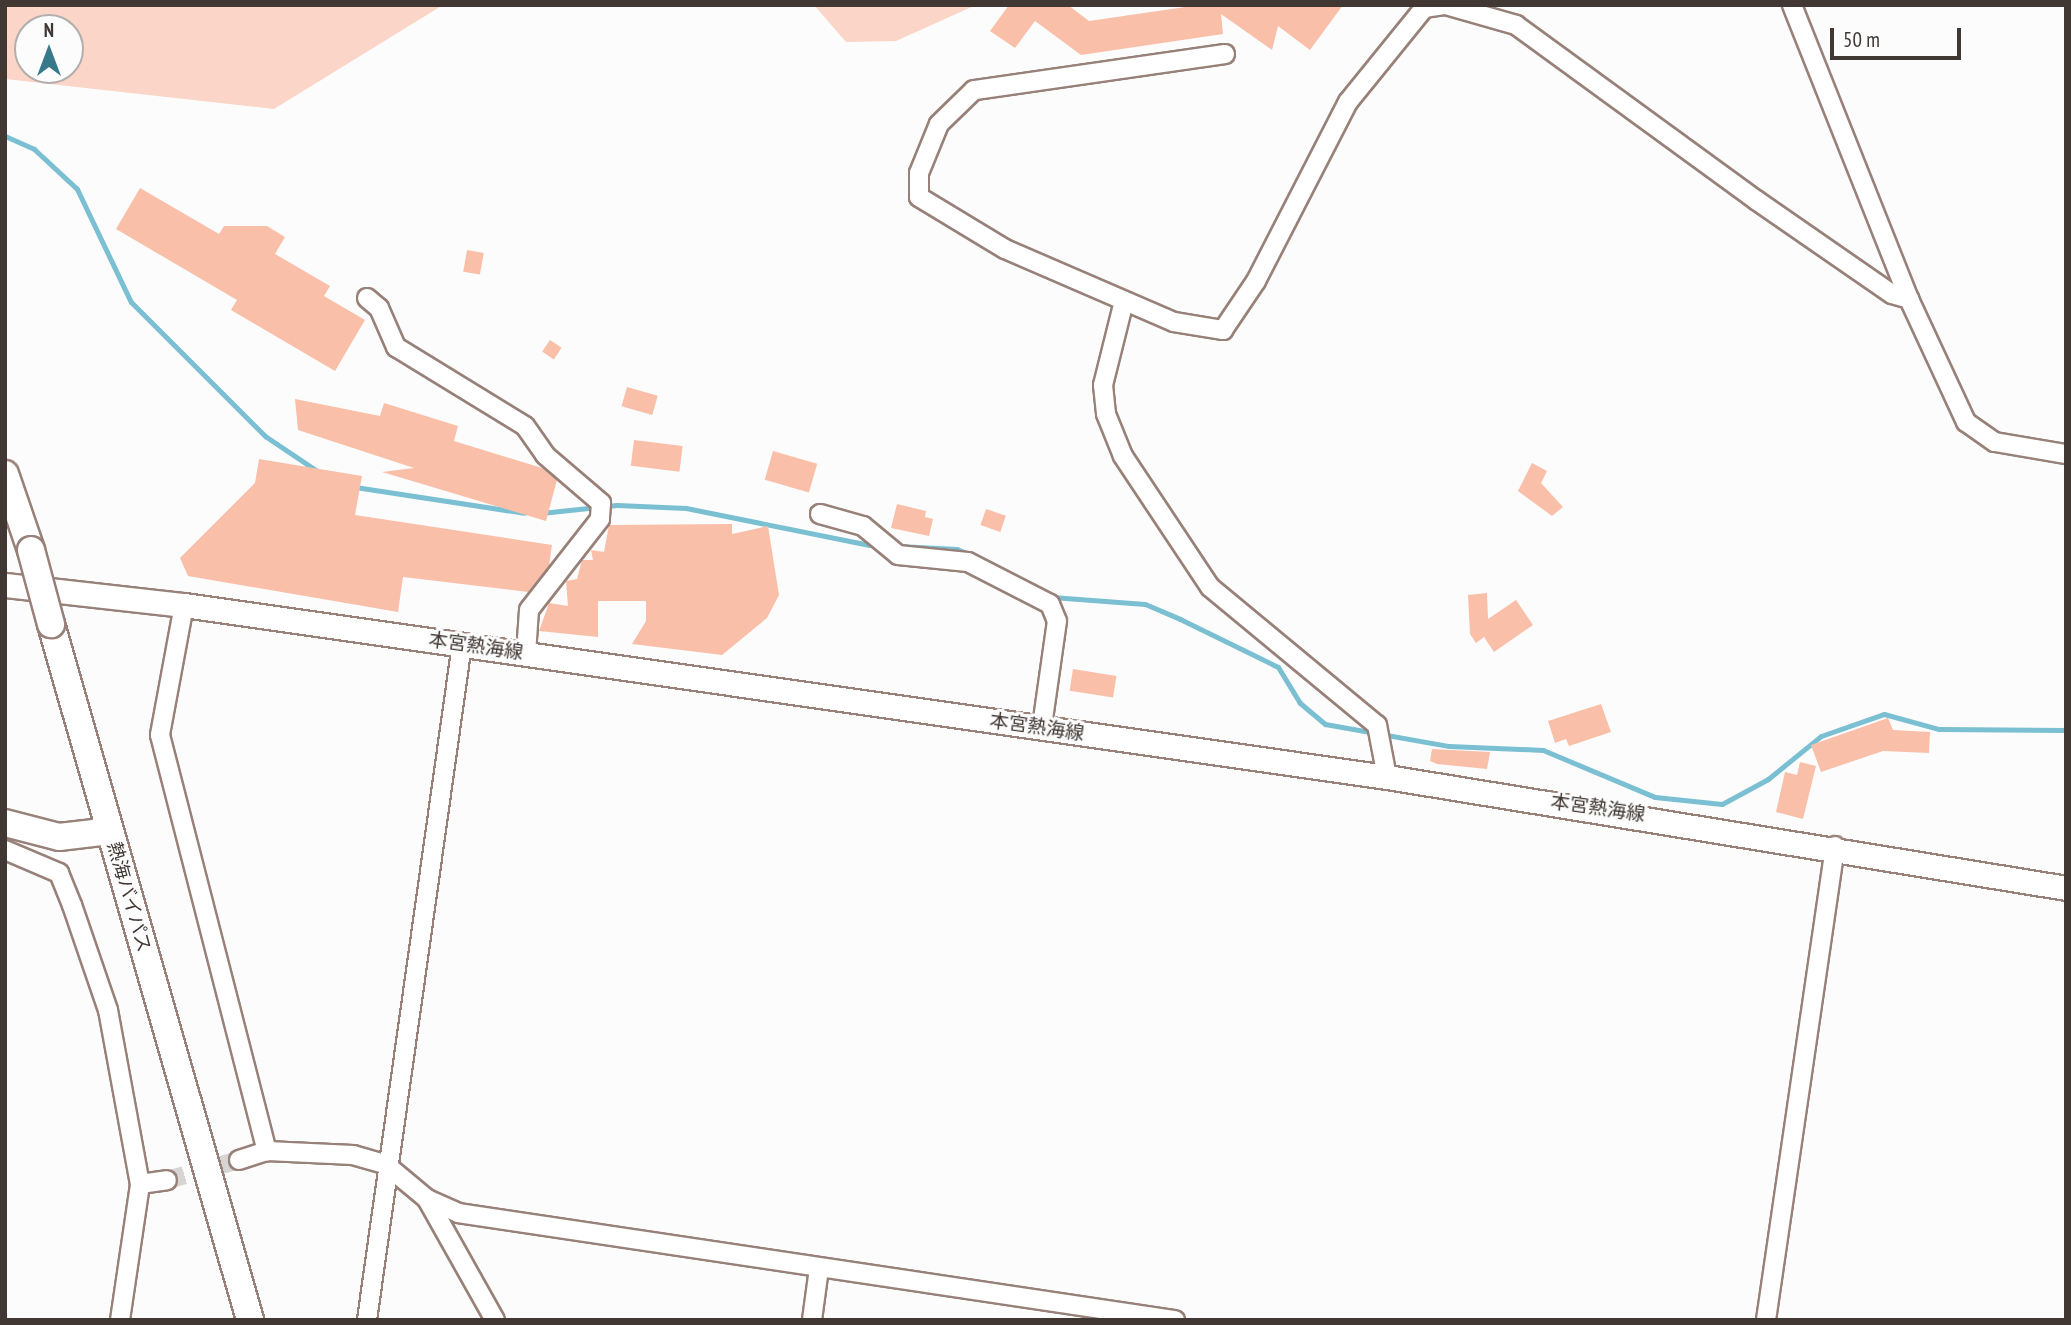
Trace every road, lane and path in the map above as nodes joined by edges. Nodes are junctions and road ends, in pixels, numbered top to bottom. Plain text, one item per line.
1 (1792, 5) edge
2 (1225, 54) dead end
3 (367, 298) dead end
4 (1909, 299) junction
5 (1124, 301) junction
6 (2066, 454) edge
7 (5, 474) edge
8 (820, 514) dead end
9 (5, 585) edge
10 (184, 604) junction
11 (462, 644) junction
12 (526, 654) junction
13 (1042, 727) junction
14 (1387, 777) junction
15 (5, 823) edge
16 (110, 831) junction
17 (1835, 846) junction
18 (5, 850) edge
19 (2066, 888) edge
20 (267, 1151) junction
21 (239, 1160) tunnel mouth
22 (386, 1164) junction
23 (167, 1180) tunnel mouth
24 (140, 1184) junction
25 (427, 1199) junction
26 (819, 1268) junction
27 (120, 1320) edge
28 (250, 1320) edge
29 (367, 1320) edge
30 (495, 1320) edge
31 (812, 1320) edge
32 (1175, 1320) edge
33 (1766, 1320) edge

1 - 4 street
2 - 5 street
3 - 12 street
4 - 5 street
4 - 6 street
5 - 14 street
7 - 16 highway, 熱海バイパス, bridge
8 - 13 street
9 - 10 main road, 本宮熱海線
10 - 11 main road, 本宮熱海線
10 - 20 street
11 - 12 main road, 本宮熱海線
11 - 22 street
12 - 13 main road, 本宮熱海線
13 - 14 main road, 本宮熱海線
14 - 17 main road, 本宮熱海線
15 - 16 highway
16 - 28 highway, 熱海バイパス
17 - 19 main road, 本宮熱海線
17 - 33 street
18 - 24 street
20 - 21 street
20 - 22 street
22 - 25 street
22 - 29 street
23 - 24 street
24 - 27 street
25 - 26 street
25 - 30 street
26 - 31 street
26 - 32 street

